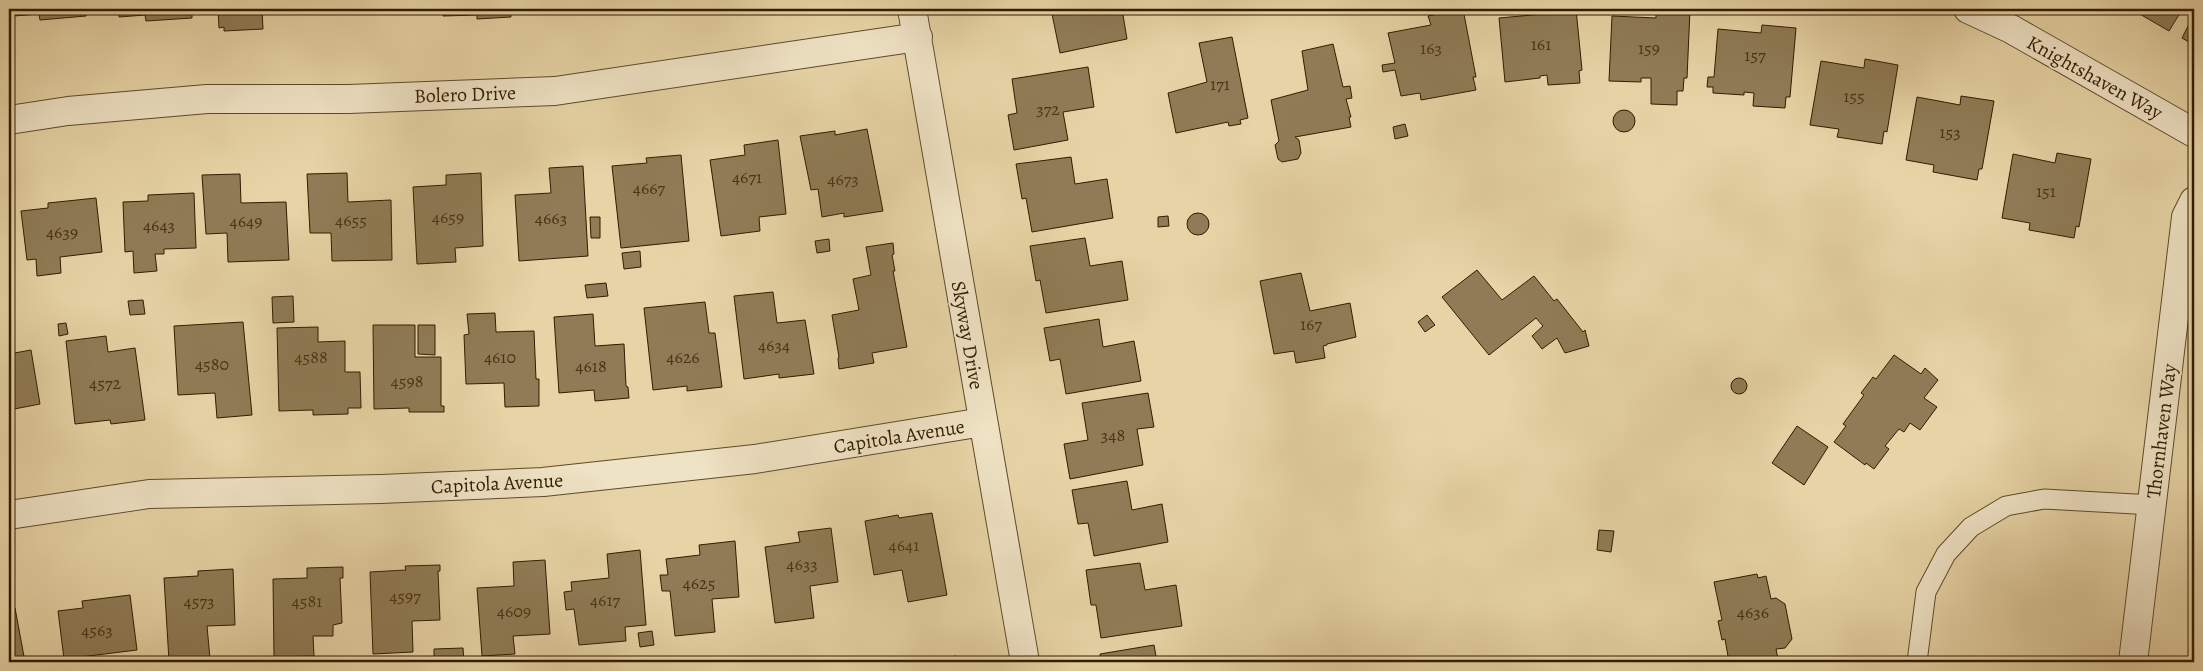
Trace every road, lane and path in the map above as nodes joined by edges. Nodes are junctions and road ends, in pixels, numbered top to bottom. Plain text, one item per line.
1 (912, 9) edge
2 (1968, 9) edge
3 (918, 37) junction
4 (9, 120) edge
5 (2194, 133) edge
6 (2194, 201) edge
7 (983, 422) junction
8 (2153, 505) junction
9 (9, 515) edge
10 (1025, 662) edge
11 (1917, 662) edge
12 (2133, 662) edge

1 - 3 street, Skyway Drive
2 - 5 street, Knightshaven Way
3 - 4 street, Bolero Drive
3 - 7 street, Skyway Drive
6 - 8 street, Thornhaven Way
7 - 9 street, Capitola Avenue
7 - 10 street, Skyway Drive
8 - 11 lane
8 - 12 street, Thornhaven Way

